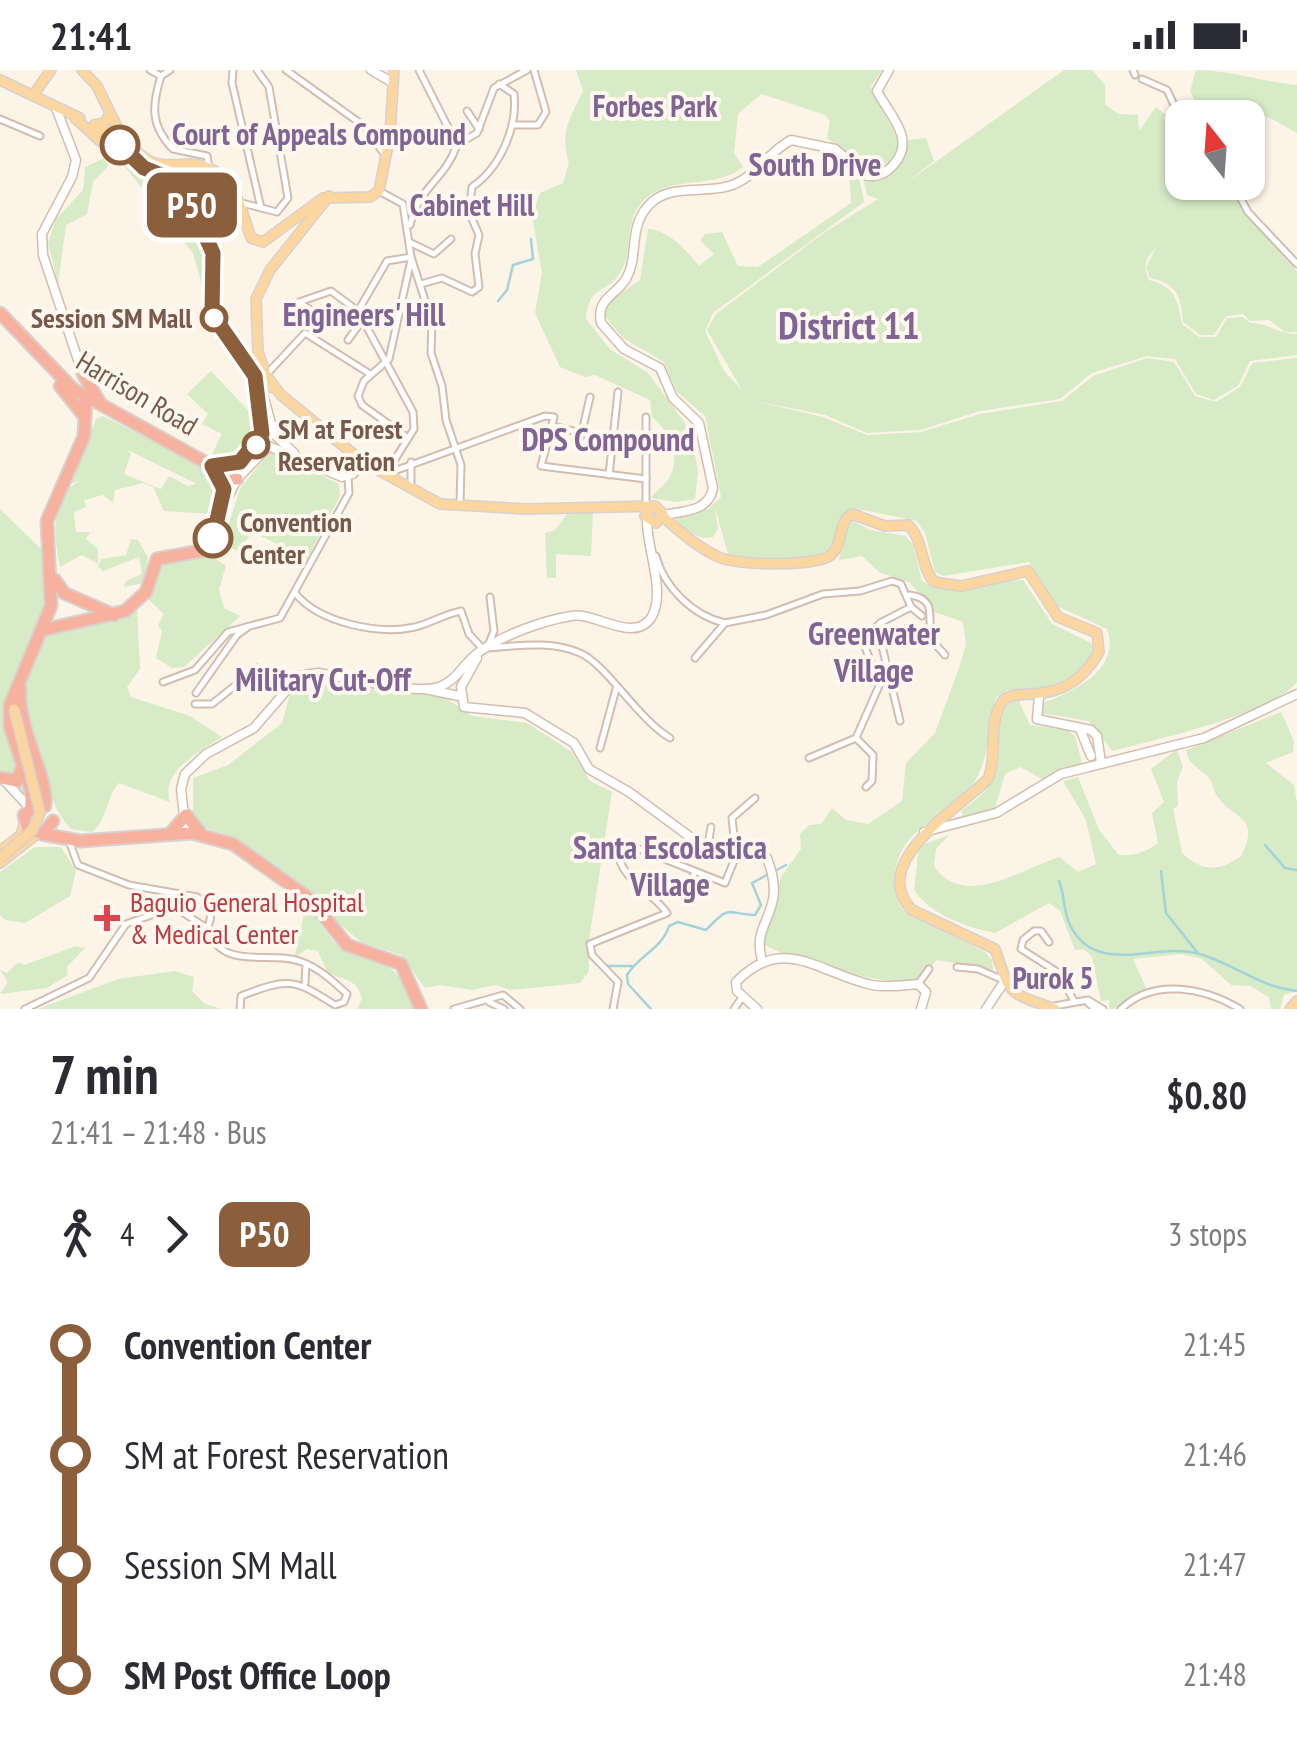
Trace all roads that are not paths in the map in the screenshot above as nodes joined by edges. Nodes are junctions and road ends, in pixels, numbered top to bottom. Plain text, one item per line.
1 (52, 70) edge
2 (82, 70) edge
3 (150, 70) edge
4 (170, 70) edge
5 (233, 70) edge
6 (257, 70) edge
7 (286, 70) edge
8 (371, 70) edge
9 (383, 70) edge
10 (394, 70) edge
11 (419, 70) edge
12 (531, 70) edge
13 (889, 70) edge
14 (161, 76) junction
15 (1146, 76) edge
16 (390, 81) junction
17 (0, 82) edge
18 (499, 84) junction
19 (34, 94) junction
20 (1172, 100) edge
21 (46, 102) junction
22 (56, 108) junction
23 (468, 110) dead end
24 (110, 114) junction
25 (0, 118) edge
26 (75, 118) junction
27 (512, 124) junction
28 (479, 130) junction
29 (40, 136) dead end
30 (70, 136) junction
31 (122, 142) junction
32 (457, 144) junction
33 (386, 158) junction
34 (209, 168) junction
35 (379, 191) junction
36 (1242, 200) edge
37 (415, 201) junction
38 (242, 203) junction
39 (316, 205) junction
40 (260, 208) junction
41 (404, 208) junction
42 (413, 210) junction
43 (409, 228) junction
44 (302, 233) junction
45 (276, 235) junction
46 (451, 239) dead end
47 (413, 251) junction
48 (1297, 264) edge
49 (422, 284) junction
50 (358, 311) junction
51 (0, 317) edge
52 (320, 317) dead end
53 (362, 322) junction
54 (348, 340) dead end
55 (258, 352) junction
56 (244, 360) junction
57 (386, 363) junction
58 (370, 374) junction
59 (260, 375) junction
60 (81, 388) junction
61 (259, 388) junction
62 (274, 388) junction
63 (618, 392) dead end
64 (590, 397) dead end
65 (646, 416) dead end
66 (122, 420) junction
67 (552, 426) junction
68 (273, 430) junction
69 (84, 436) junction
70 (581, 436) junction
71 (408, 438) junction
72 (262, 441) junction
73 (612, 443) junction
74 (455, 447) junction
75 (644, 448) junction
76 (402, 449) junction
77 (294, 454) junction
78 (412, 462) junction
79 (363, 464) junction
80 (212, 466) junction
81 (230, 466) junction
82 (386, 474) junction
83 (609, 475) junction
84 (348, 477) junction
85 (646, 479) junction
86 (222, 480) junction
87 (237, 480) junction
88 (411, 489) junction
89 (460, 507) junction
90 (221, 510) junction
91 (51, 512) junction
92 (653, 514) junction
93 (649, 543) junction
94 (295, 593) junction
95 (910, 595) junction
96 (490, 597) dead end
97 (912, 607) junction
98 (114, 615) junction
99 (922, 616) dead end
100 (255, 623) junction
101 (725, 623) junction
102 (43, 630) junction
103 (870, 632) junction
104 (483, 649) junction
105 (946, 655) dead end
106 (694, 658) dead end
107 (215, 666) junction
108 (223, 672) dead end
109 (294, 679) junction
110 (163, 682) dead end
111 (20, 684) junction
112 (424, 688) junction
113 (616, 689) junction
114 (196, 693) dead end
115 (1297, 694) edge
116 (459, 696) junction
117 (1040, 697) junction
118 (195, 704) dead end
119 (900, 721) dead end
120 (670, 738) dead end
121 (856, 738) junction
122 (600, 748) dead end
123 (809, 758) dead end
124 (1096, 760) junction
125 (22, 763) junction
126 (1, 777) edge
127 (866, 787) dead end
128 (755, 798) dead end
129 (186, 815) junction
130 (31, 824) junction
131 (710, 827) dead end
132 (924, 832) junction
133 (186, 833) junction
134 (170, 834) junction
135 (203, 835) junction
136 (68, 838) junction
137 (708, 848) junction
138 (736, 856) junction
139 (0, 857) edge
140 (694, 874) junction
141 (685, 893) dead end
142 (207, 928) junction
143 (1049, 942) dead end
144 (765, 958) junction
145 (306, 964) junction
146 (957, 967) dead end
147 (929, 969) dead end
148 (1004, 981) junction
149 (304, 983) junction
150 (918, 984) junction
151 (743, 996) junction
152 (1074, 1000) junction
153 (1083, 1000) junction
154 (1297, 1000) edge
155 (484, 1002) junction
156 (473, 1007) edge
157 (1053, 1008) edge
158 (26, 1009) edge
159 (240, 1009) edge
160 (422, 1009) edge
161 (454, 1009) edge
162 (504, 1009) edge
163 (520, 1009) edge
164 (613, 1009) edge
165 (734, 1009) edge
166 (757, 1009) edge
167 (921, 1009) edge
168 (986, 1009) edge
169 (1094, 1009) edge
170 (1103, 1009) edge
171 (1121, 1009) edge
172 (1240, 1009) edge
173 (1290, 1009) edge

1 - 19 main road
2 - 24 main road
3 - 14 street
4 - 14 street
5 - 40 street
6 - 40 street
7 - 33 street
8 - 16 main road
9 - 16 street
10 - 16 main road
11 - 32 street
12 - 18 street
12 - 27 street
13 - 92 main road
14 - 34 street
15 - 20 street
16 - 33 main road
17 - 19 main road
17 - 21 main road
18 - 27 street
18 - 28 street
19 - 21 main road
21 - 22 main road
22 - 26 main road
22 - 30 main road
23 - 28 street
24 - 26 main road
24 - 31 main road
25 - 29 street
26 - 30 main road
26 - 31 main road
27 - 49 street
28 - 32 street
30 - 60 main road
31 - 34 main road
31 - 56 main road
32 - 37 street
33 - 35 main road
34 - 38 main road
35 - 39 main road
35 - 41 street
36 - 48 street
37 - 41 street
37 - 42 street
38 - 40 street
38 - 45 main road
39 - 44 main road
39 - 45 main road
41 - 42 street
41 - 43 street
42 - 43 street
43 - 47 street
44 - 45 main road
44 - 55 main road
46 - 47 street
47 - 49 street
47 - 50 street
47 - 57 street
49 - 74 street
50 - 52 street
50 - 53 street
51 - 60 highway, Harrison Road
53 - 54 street
53 - 57 street
55 - 56 main road
55 - 59 main road
56 - 59 main road
57 - 58 street
57 - 71 street
58 - 59 street
58 - 71 street
59 - 61 main road
59 - 62 main road
60 - 66 highway, Harrison Road
60 - 69 highway
61 - 62 main road
61 - 68 main road
61 - 72 main road
62 - 79 main road
63 - 73 street
64 - 70 street
65 - 75 street
66 - 69 highway
66 - 80 highway, Harrison Road
67 - 70 street
67 - 74 street
67 - 83 street
68 - 72 main road
68 - 77 main road
69 - 91 highway
70 - 73 street
71 - 76 street
72 - 77 main road
72 - 81 main road
72 - 87 main road
73 - 75 street
73 - 83 street
74 - 78 street
74 - 89 street
75 - 85 street
76 - 78 street
76 - 82 street
77 - 84 main road
78 - 82 street
78 - 88 street
79 - 82 main road
79 - 84 main road
80 - 81 main road
80 - 86 highway
81 - 86 highway
81 - 87 main road
82 - 88 main road
83 - 85 street
84 - 94 street
85 - 92 street
86 - 87 highway
86 - 90 highway
87 - 90 main road
88 - 89 main road
89 - 92 main road
90 - 98 highway
91 - 98 highway
91 - 102 highway
92 - 93 main road
92 - 117 main road
93 - 101 street
93 - 104 main road
94 - 100 street
94 - 104 street
95 - 97 street
95 - 101 street
95 - 105 street
96 - 104 street
97 - 99 street
97 - 103 street
98 - 102 highway
100 - 107 street
100 - 110 street
101 - 106 street
102 - 111 highway
103 - 119 street
103 - 121 street
104 - 112 main road
104 - 113 street
104 - 116 main road
107 - 108 street
107 - 114 street
109 - 112 main road
109 - 118 street
109 - 129 main road
111 - 125 highway
111 - 130 highway
111 - 130 main road, bridge
112 - 116 main road
113 - 120 street
113 - 122 street
115 - 124 main road
116 - 137 main road
117 - 124 main road
117 - 132 main road
121 - 123 street
121 - 127 street
124 - 132 main road
125 - 126 highway
125 - 130 highway
126 - 130 main road
128 - 138 street
129 - 133 main road
129 - 134 highway
129 - 135 highway
130 - 136 highway
130 - 136 highway
130 - 139 main road, bridge
131 - 137 street
132 - 148 main road
133 - 134 highway
133 - 135 highway
134 - 136 highway
135 - 160 highway
136 - 142 street
137 - 138 main road
138 - 140 street
138 - 144 main road
140 - 141 street
140 - 164 street
142 - 145 street
142 - 158 street
143 - 152 street
144 - 150 main road
144 - 151 main road
145 - 149 street
145 - 149 street
146 - 148 street
147 - 150 street
148 - 157 main road
148 - 168 main road
149 - 159 street
150 - 167 main road
151 - 165 street
151 - 166 main road
152 - 153 street
152 - 157 street
153 - 169 street
153 - 170 street
154 - 173 main road
155 - 156 street
155 - 162 street
155 - 163 street
156 - 161 street
171 - 172 street

